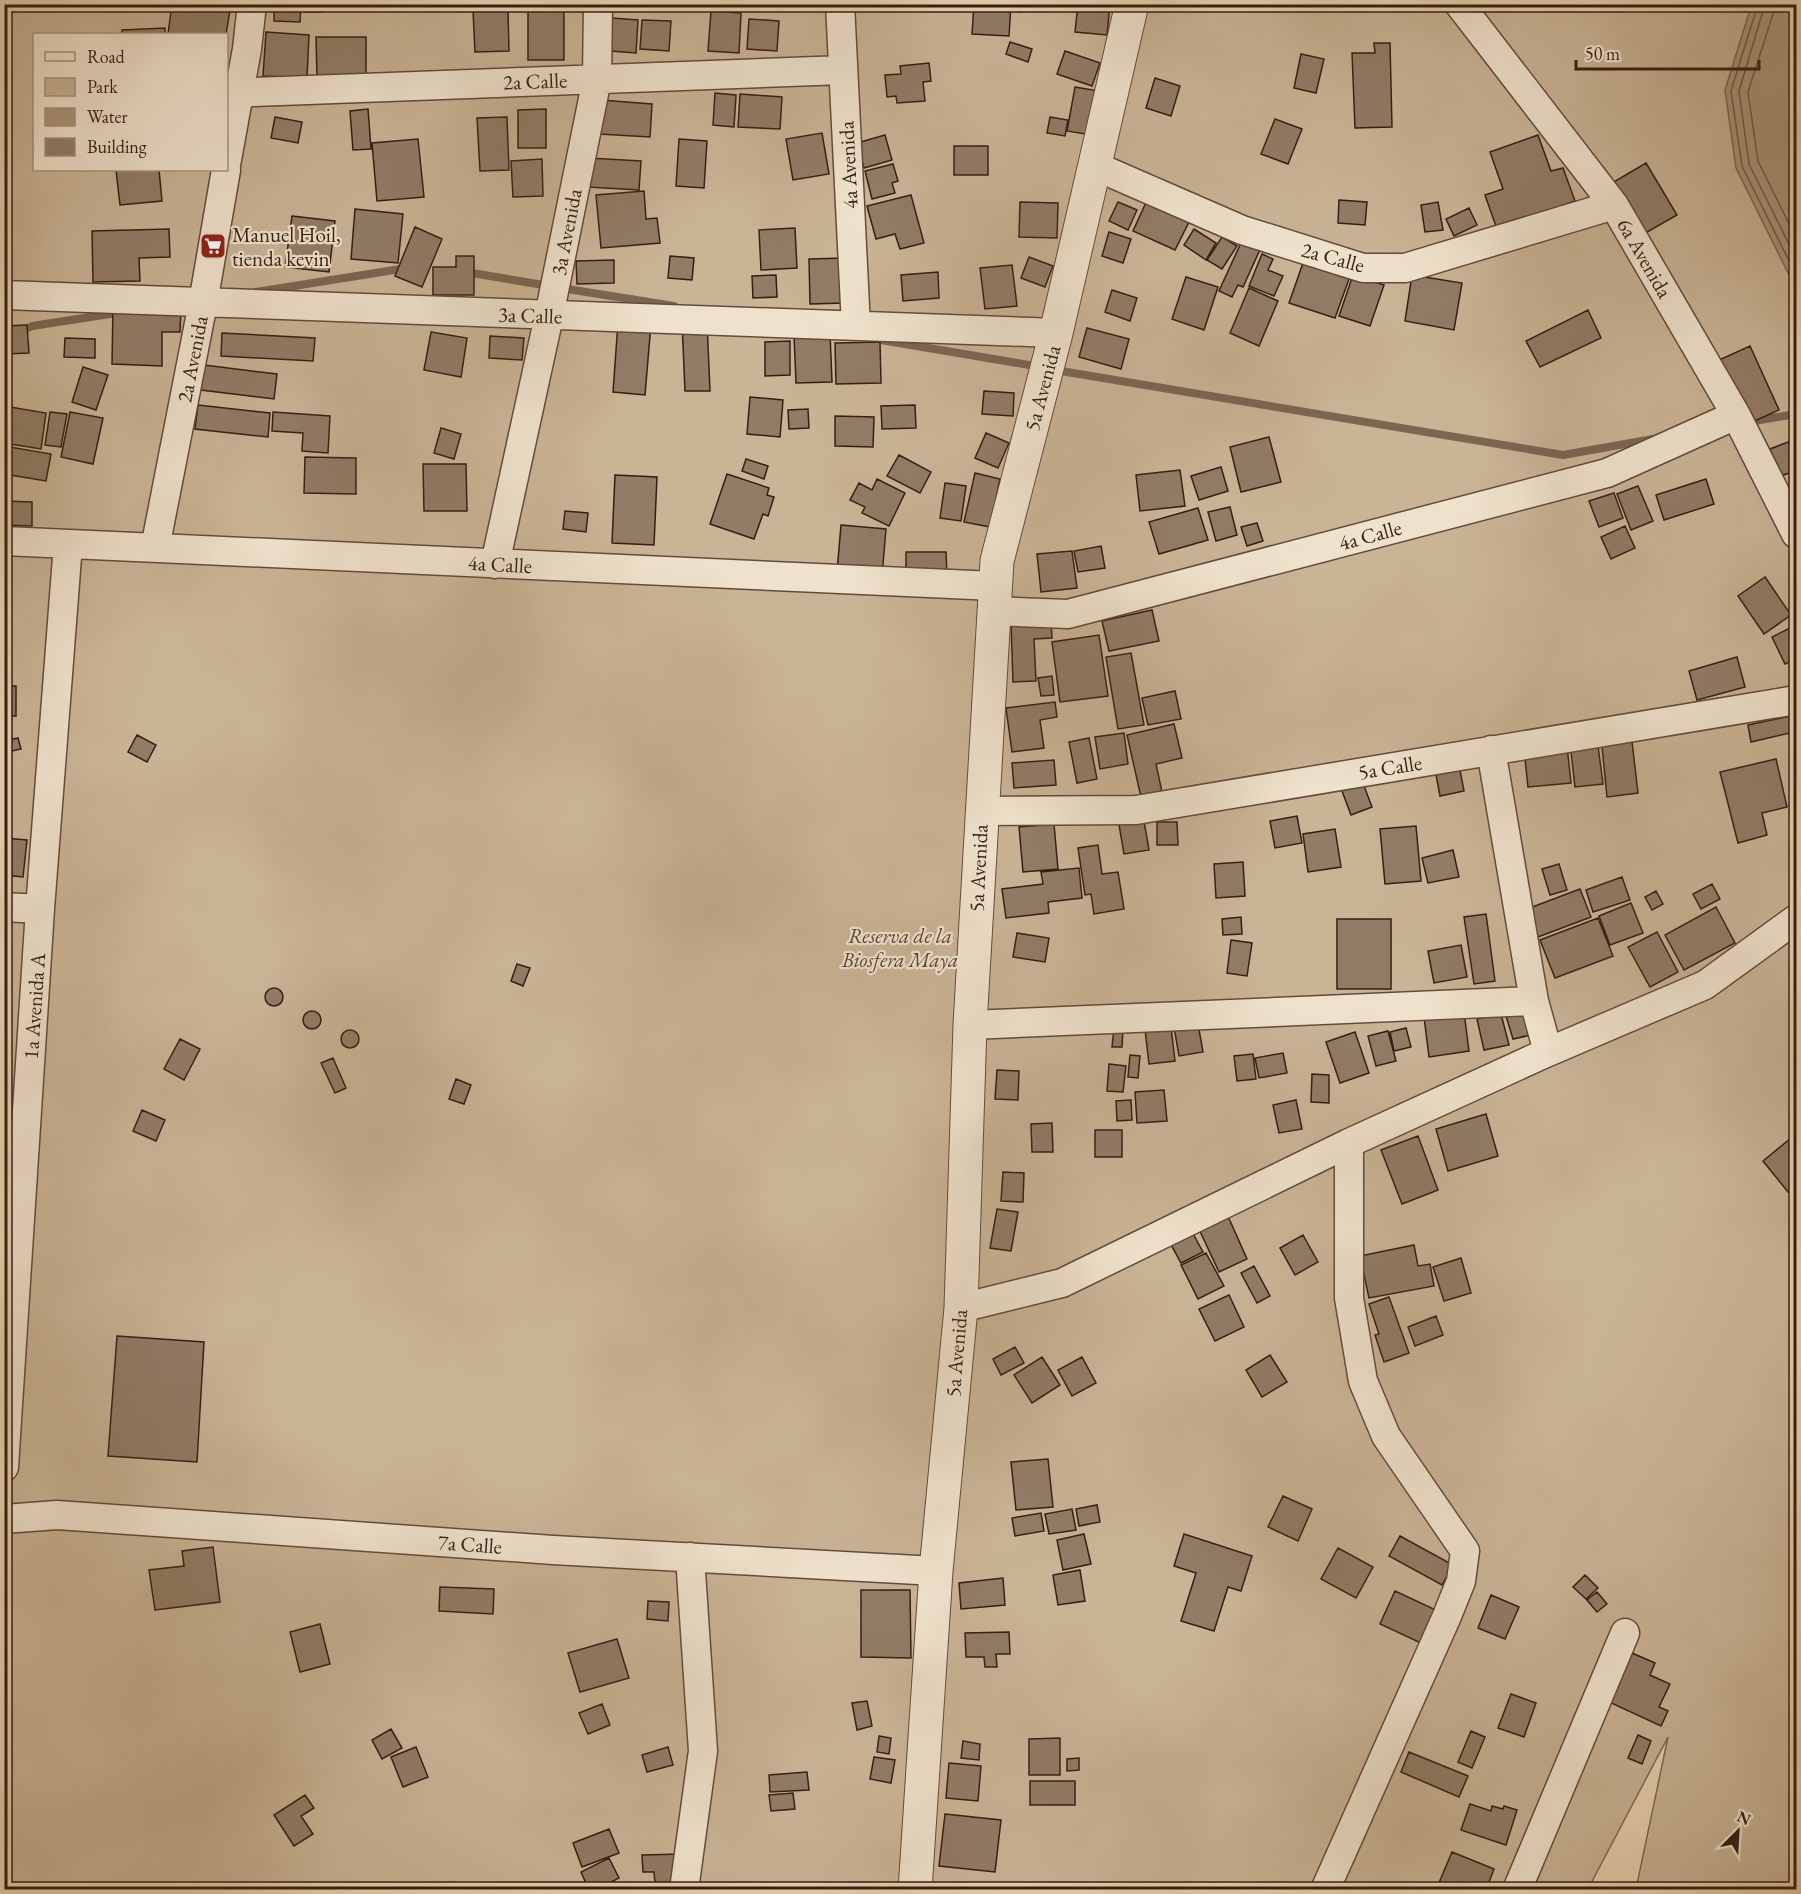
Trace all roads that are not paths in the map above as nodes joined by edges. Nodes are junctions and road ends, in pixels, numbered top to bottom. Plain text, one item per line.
1 (252, 4) edge
2 (598, 4) edge
3 (840, 4) edge
4 (1132, 4) edge
5 (1459, 4) edge
6 (843, 70) junction
7 (597, 79) junction
8 (233, 92) edge
9 (228, 146) edge
10 (1095, 166) junction
11 (225, 171) edge
12 (1614, 205) junction
13 (4, 295) edge
14 (202, 303) junction
15 (549, 316) junction
16 (856, 326) junction
17 (1056, 333) junction
18 (1736, 415) junction
19 (1797, 534) edge
20 (4, 542) edge
21 (68, 544) junction
22 (155, 548) junction
23 (495, 564) junction
24 (995, 599) junction
25 (1797, 700) edge
26 (1491, 750) junction
27 (982, 811) junction
28 (4, 907) edge
29 (40, 909) junction
30 (1797, 919) edge
31 (1534, 1001) junction
32 (970, 1025) junction
33 (1548, 1052) junction
34 (1349, 1143) junction
35 (961, 1308) junction
36 (4, 1467) edge
37 (4, 1519) edge
38 (690, 1557) junction
39 (936, 1571) junction
40 (1625, 1633) dead end
41 (684, 1890) edge
42 (915, 1890) edge
43 (1325, 1890) edge
44 (1517, 1890) edge

1 - 8 street, 2a Avenida
2 - 7 street, 3a Avenida
3 - 6 street, 4a Avenida
4 - 10 street, 5a Avenida
5 - 12 street, 6a Avenida
6 - 7 street, 2a Calle
6 - 16 street, 4a Avenida
7 - 8 street, 2a Calle
7 - 15 street, 3a Avenida
8 - 9 street, 2a Avenida
10 - 12 street, 2a Calle
10 - 17 street, 5a Avenida
11 - 14 street, 2a Avenida
12 - 18 street, 6a Avenida
13 - 14 street, 3a Calle
14 - 15 street, 3a Calle
14 - 22 street, 2a Avenida
15 - 16 street, 3a Calle
15 - 23 street, 3a Avenida
16 - 17 street, 3a Calle
17 - 24 street, 5a Avenida
18 - 19 street, 6a Avenida
18 - 24 street, 4a Calle
20 - 21 street, 4a Calle
21 - 22 street, 4a Calle
21 - 29 street, 1a Avenida A
22 - 23 street, 4a Calle
23 - 24 street, 4a Calle
24 - 27 street, 5a Avenida
25 - 26 street, 5a Calle
26 - 27 street, 5a Calle
26 - 31 street
27 - 32 street, 5a Avenida
28 - 29 street
29 - 36 street, 1a Avenida A
30 - 33 street
31 - 32 street
31 - 33 street
32 - 35 street, 5a Avenida
33 - 34 street
34 - 35 street
34 - 43 street
35 - 39 street, 5a Avenida
37 - 38 street, 7a Calle
38 - 39 street, 7a Calle
38 - 41 street
39 - 42 street, 5a Avenida
40 - 44 street

